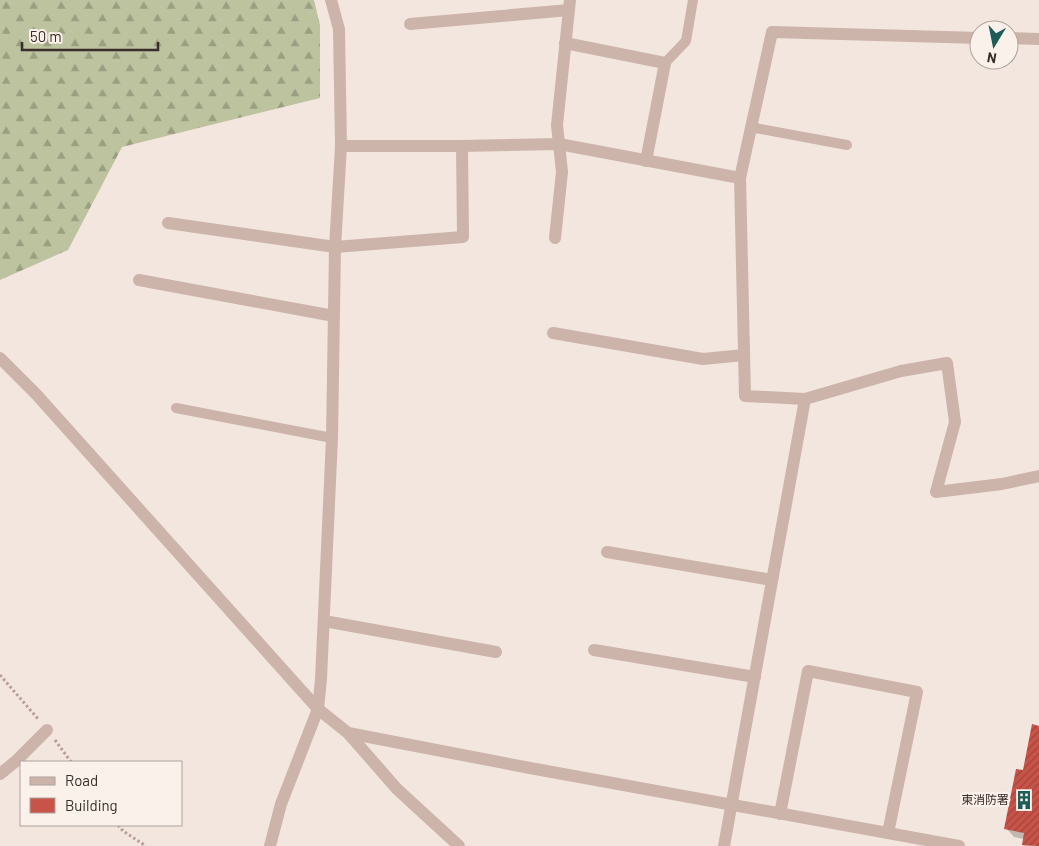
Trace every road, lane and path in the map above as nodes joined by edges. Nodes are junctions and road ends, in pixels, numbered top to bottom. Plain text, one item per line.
1 (331, 0) edge
2 (693, 0) edge
3 (570, 5) edge
4 (410, 24) dead end
5 (969, 38) edge
6 (1019, 38) edge
7 (1039, 39) edge
8 (565, 43) junction
9 (665, 63) junction
10 (750, 127) junction
11 (559, 144) junction
12 (847, 145) dead end
13 (341, 146) junction
14 (462, 146) junction
15 (646, 161) junction
16 (740, 178) junction
17 (168, 223) dead end
18 (555, 238) dead end
19 (335, 247) junction
20 (138, 280) dead end
21 (334, 316) junction
22 (553, 333) dead end
23 (744, 355) junction
24 (0, 358) edge
25 (805, 399) junction
26 (176, 408) dead end
27 (332, 438) junction
28 (1039, 476) edge
29 (607, 552) dead end
30 (772, 580) junction
31 (324, 621) junction
32 (594, 650) dead end
33 (496, 652) dead end
34 (0, 675) edge
35 (755, 677) junction
36 (318, 710) junction
37 (47, 730) junction
38 (348, 733) junction
39 (70, 761) edge
40 (0, 774) edge
41 (732, 805) junction
42 (780, 814) junction
43 (119, 826) edge
44 (888, 833) junction
45 (146, 846) edge
46 (270, 846) edge
47 (459, 846) edge
48 (724, 846) edge
49 (959, 846) edge

1 - 13 street
2 - 9 lane
3 - 4 street
3 - 8 street
5 - 10 street
6 - 7 street
8 - 9 street
8 - 11 street
9 - 15 street
10 - 12 lane
10 - 16 street
11 - 14 street
11 - 15 street
11 - 18 street
13 - 14 street
13 - 19 street
14 - 19 street
15 - 16 street
16 - 23 street
17 - 19 street
19 - 21 street
20 - 21 street
21 - 27 street
22 - 23 street
23 - 25 street
24 - 36 street
25 - 28 street
25 - 30 street
26 - 27 lane
27 - 31 street
29 - 30 street
30 - 35 street
31 - 33 street
31 - 36 street
32 - 35 street
34 - 37 path
35 - 41 street
36 - 38 street
36 - 46 street
37 - 39 path
37 - 40 street
38 - 41 street
38 - 47 street
41 - 42 street
41 - 48 street
42 - 44 street
42 - 44 street
43 - 45 path
44 - 49 street

